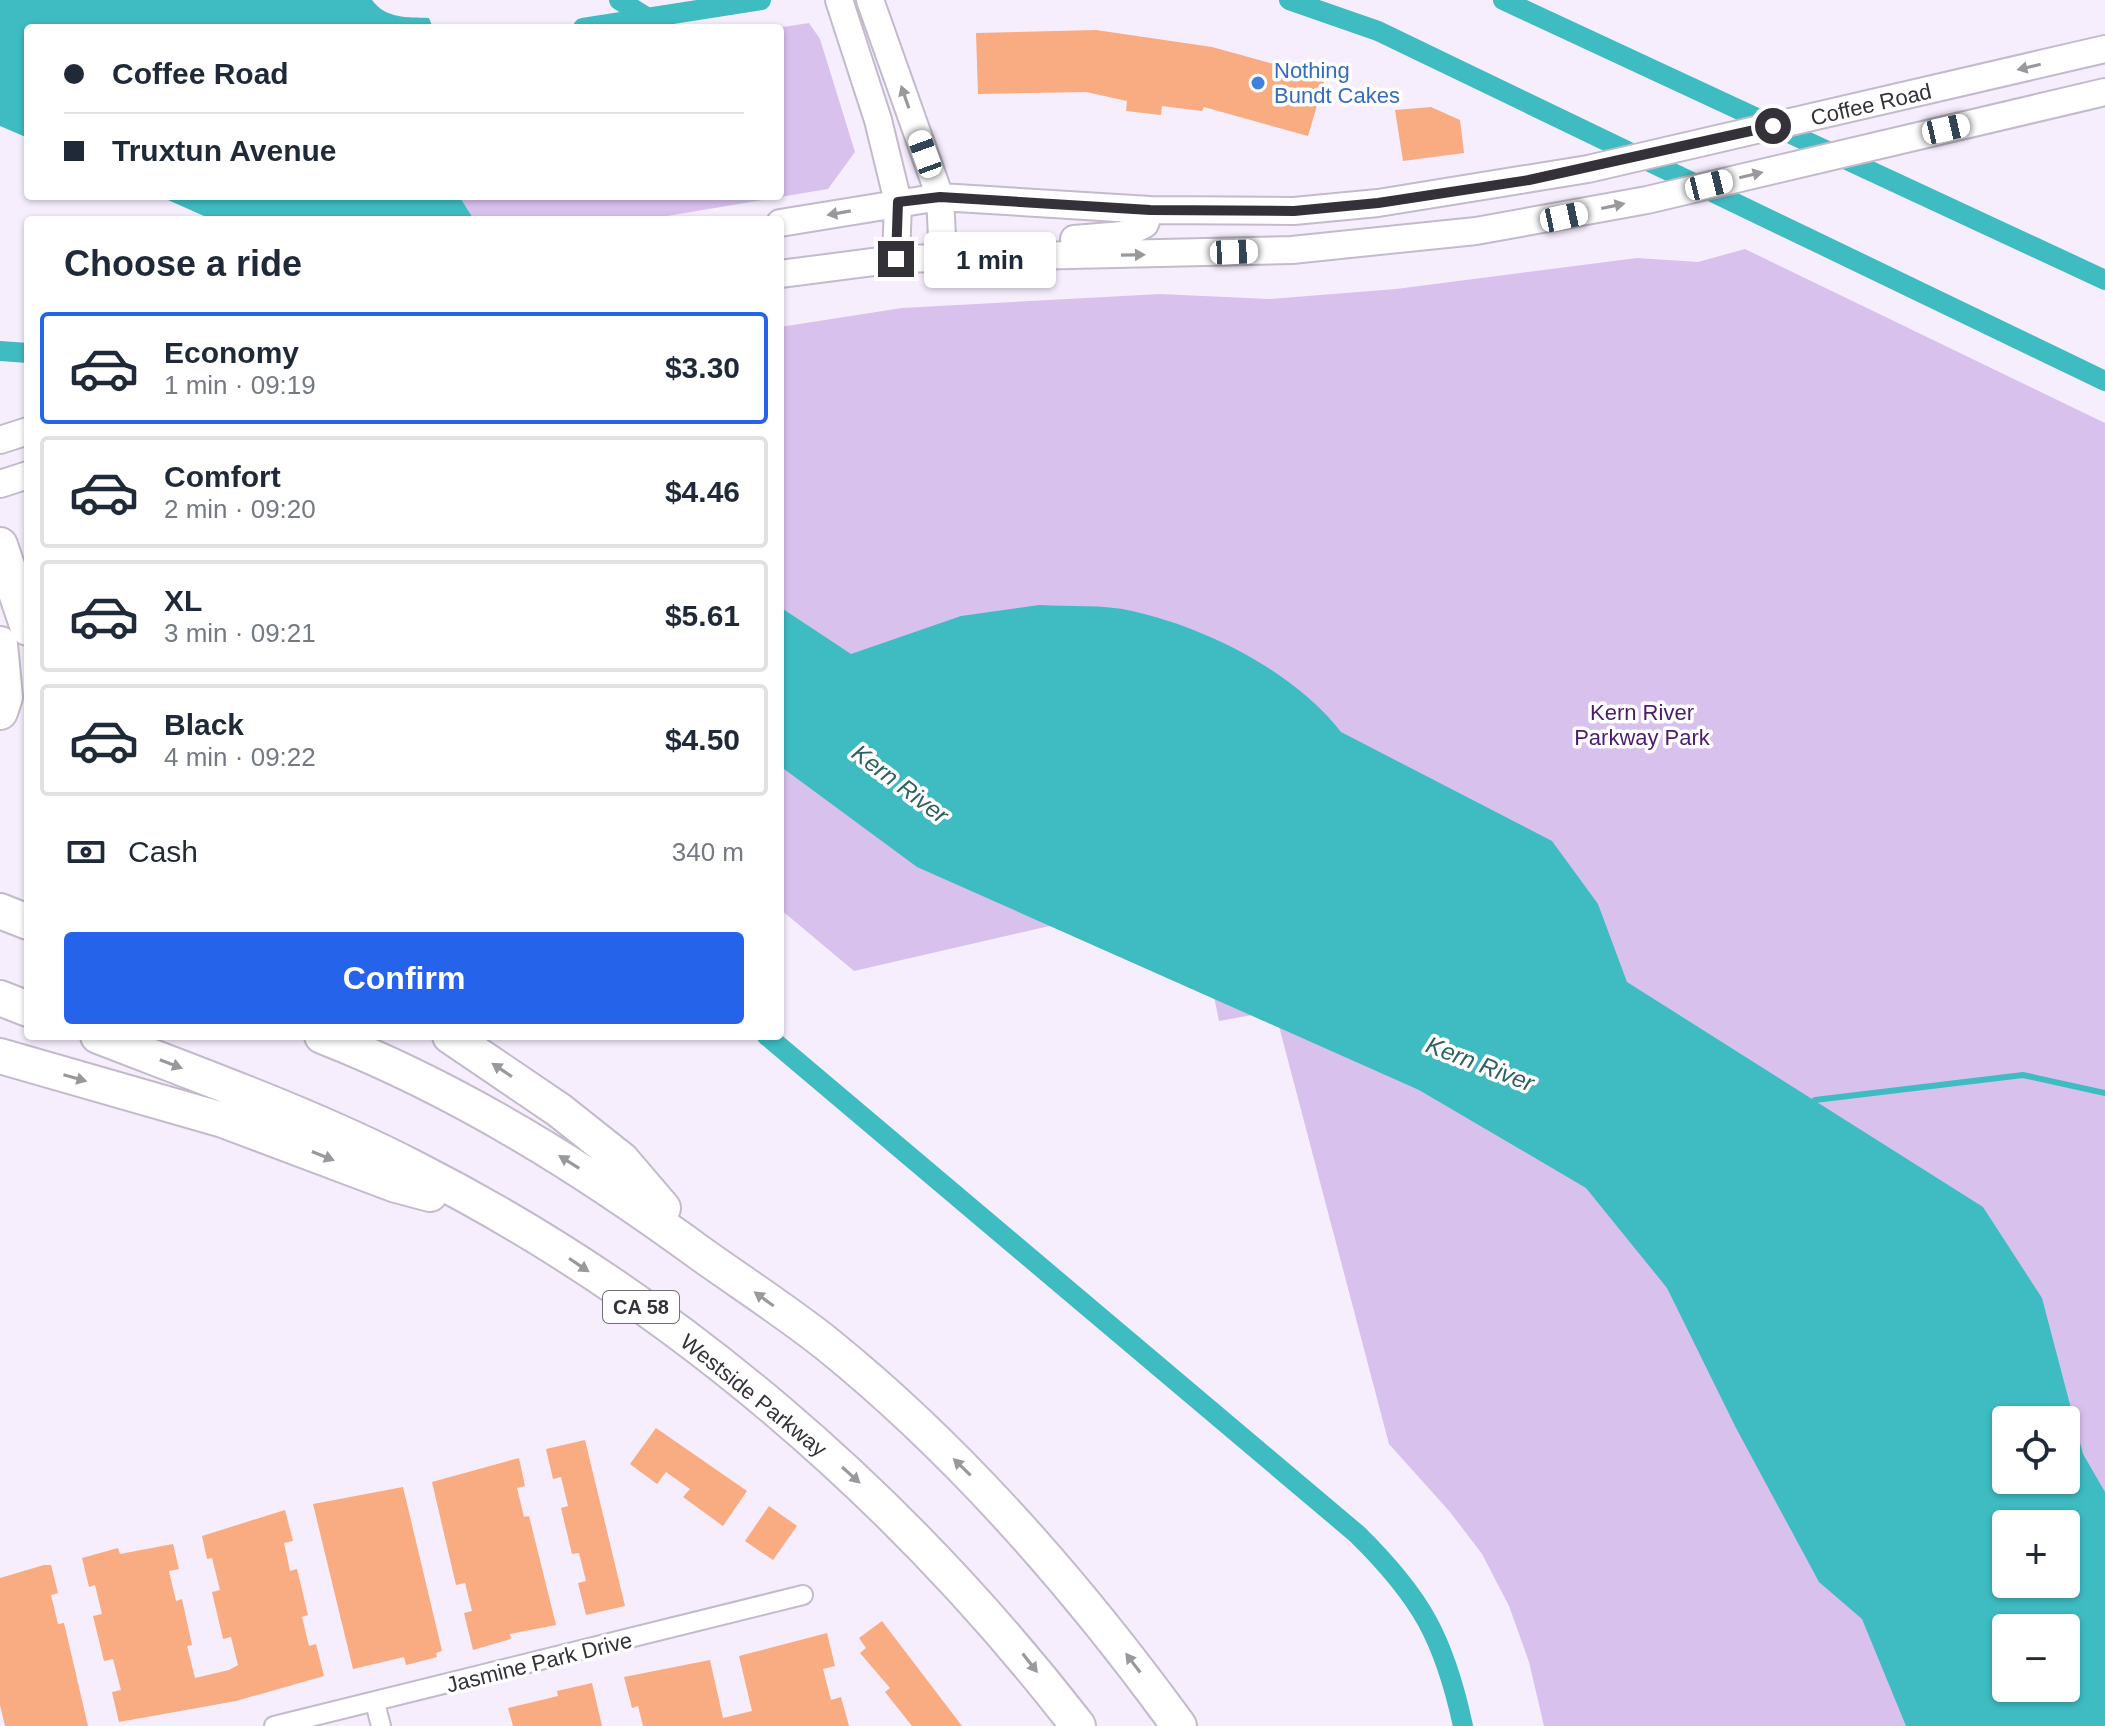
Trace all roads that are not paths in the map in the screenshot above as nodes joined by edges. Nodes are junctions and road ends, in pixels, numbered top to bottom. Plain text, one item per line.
1 (839, 0) edge
2 (873, 7) edge
3 (2105, 49) edge
4 (2105, 74) edge
5 (2105, 92) edge
6 (1973, 122) junction
7 (940, 197) junction
8 (898, 202) junction
9 (1378, 203) junction
10 (1150, 210) junction
11 (1580, 213) junction
12 (784, 222) edge
13 (1040, 256) junction
14 (943, 257) junction
15 (896, 259) junction
16 (784, 273) edge
17 (24, 432) edge
18 (0, 440) edge
19 (24, 476) edge
20 (0, 484) edge
21 (0, 545) edge
22 (24, 616) edge
23 (0, 644) edge
24 (0, 712) edge
25 (0, 911) edge
26 (24, 920) edge
27 (0, 998) edge
28 (24, 1007) edge
29 (108, 1040) edge
30 (331, 1040) edge
31 (456, 1040) edge
32 (0, 1056) edge
33 (529, 1231) junction
34 (702, 1254) junction
35 (803, 1595) dead end
36 (375, 1703) junction
37 (274, 1726) edge
38 (381, 1726) edge
39 (1078, 1726) edge
40 (1179, 1726) edge

1 - 8 main road
7 -> 2 main road
3 -> 9 main road, Coffee Road
4 - 6 main road
5 - 6 main road, Coffee Road
11 -> 6 main road, Coffee Road
7 - 8 main road, Coffee Road
7 - 10 main road, Coffee Road
7 - 14 main road
8 -> 12 main road, Coffee Road
8 - 15 main road
9 - 10 main road, Coffee Road
9 - 11 main road
10 - 13 main road
13 -> 11 main road, Coffee Road
13 - 14 main road, Coffee Road
14 - 15 main road, Coffee Road
15 - 16 main road, Coffee Road
17 - 18 main road
19 - 20 main road
21 - 22 highway
23 - 24 highway
25 - 26 highway
27 - 28 highway
29 -> 33 highway, Westside Parkway / CA 58
34 -> 30 highway
34 -> 31 highway
32 -> 33 highway
33 -> 39 highway, Westside Parkway / CA 58
40 -> 34 highway
35 - 36 street, Jasmine Park Drive
36 - 37 street, Jasmine Park Drive
36 - 38 street

